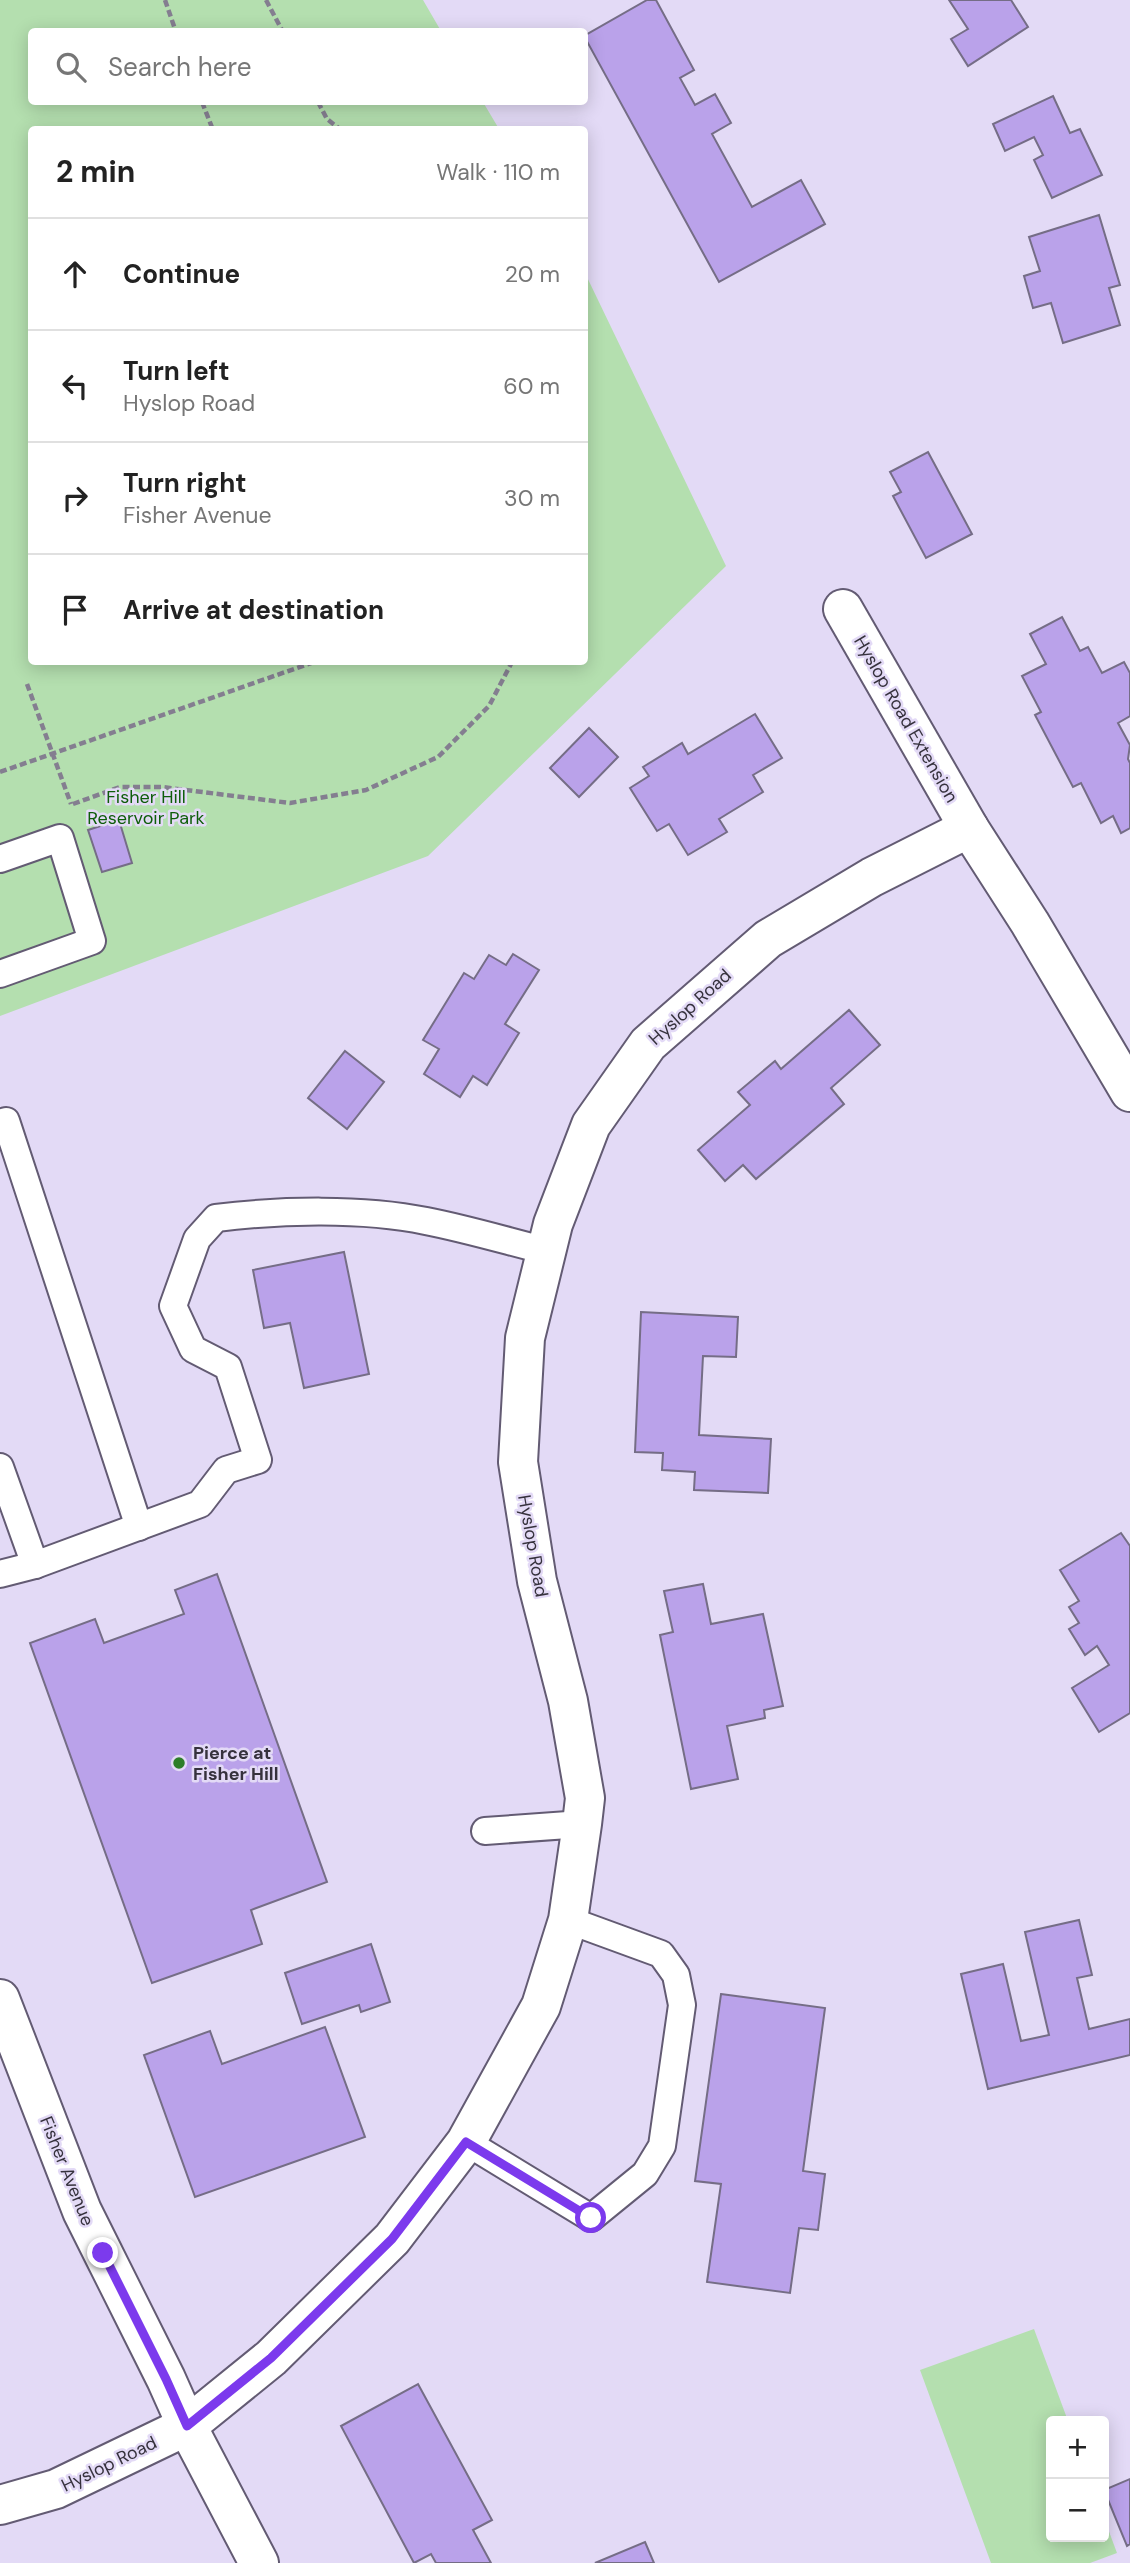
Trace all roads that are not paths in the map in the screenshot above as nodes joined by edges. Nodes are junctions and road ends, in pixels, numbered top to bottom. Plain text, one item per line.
1 (843, 610) dead end
2 (969, 828) junction
3 (0, 859) edge
4 (0, 974) edge
5 (1130, 1092) edge
6 (0, 1123) edge
7 (547, 1251) junction
8 (0, 1467) edge
9 (139, 1527) junction
10 (35, 1565) junction
11 (0, 1574) edge
12 (582, 1824) junction
13 (485, 1831) dead end
14 (568, 1920) junction
15 (0, 1999) edge
16 (466, 2142) junction
17 (187, 2426) junction
18 (0, 2505) edge
19 (259, 2563) edge

1 - 2 street, Hyslop Road Extension
2 - 5 street
2 - 7 street, Hyslop Road
3 - 4 lane
6 - 9 lane
7 - 9 lane
7 - 12 street, Hyslop Road
8 - 10 lane
9 - 10 lane
10 - 11 lane
12 - 13 lane
12 - 14 street, Hyslop Road
14 - 16 street, Hyslop Road
14 - 16 lane
15 - 17 street, Fisher Avenue
16 - 17 street, Hyslop Road
17 - 18 street, Hyslop Road
17 - 19 street, Fisher Avenue

